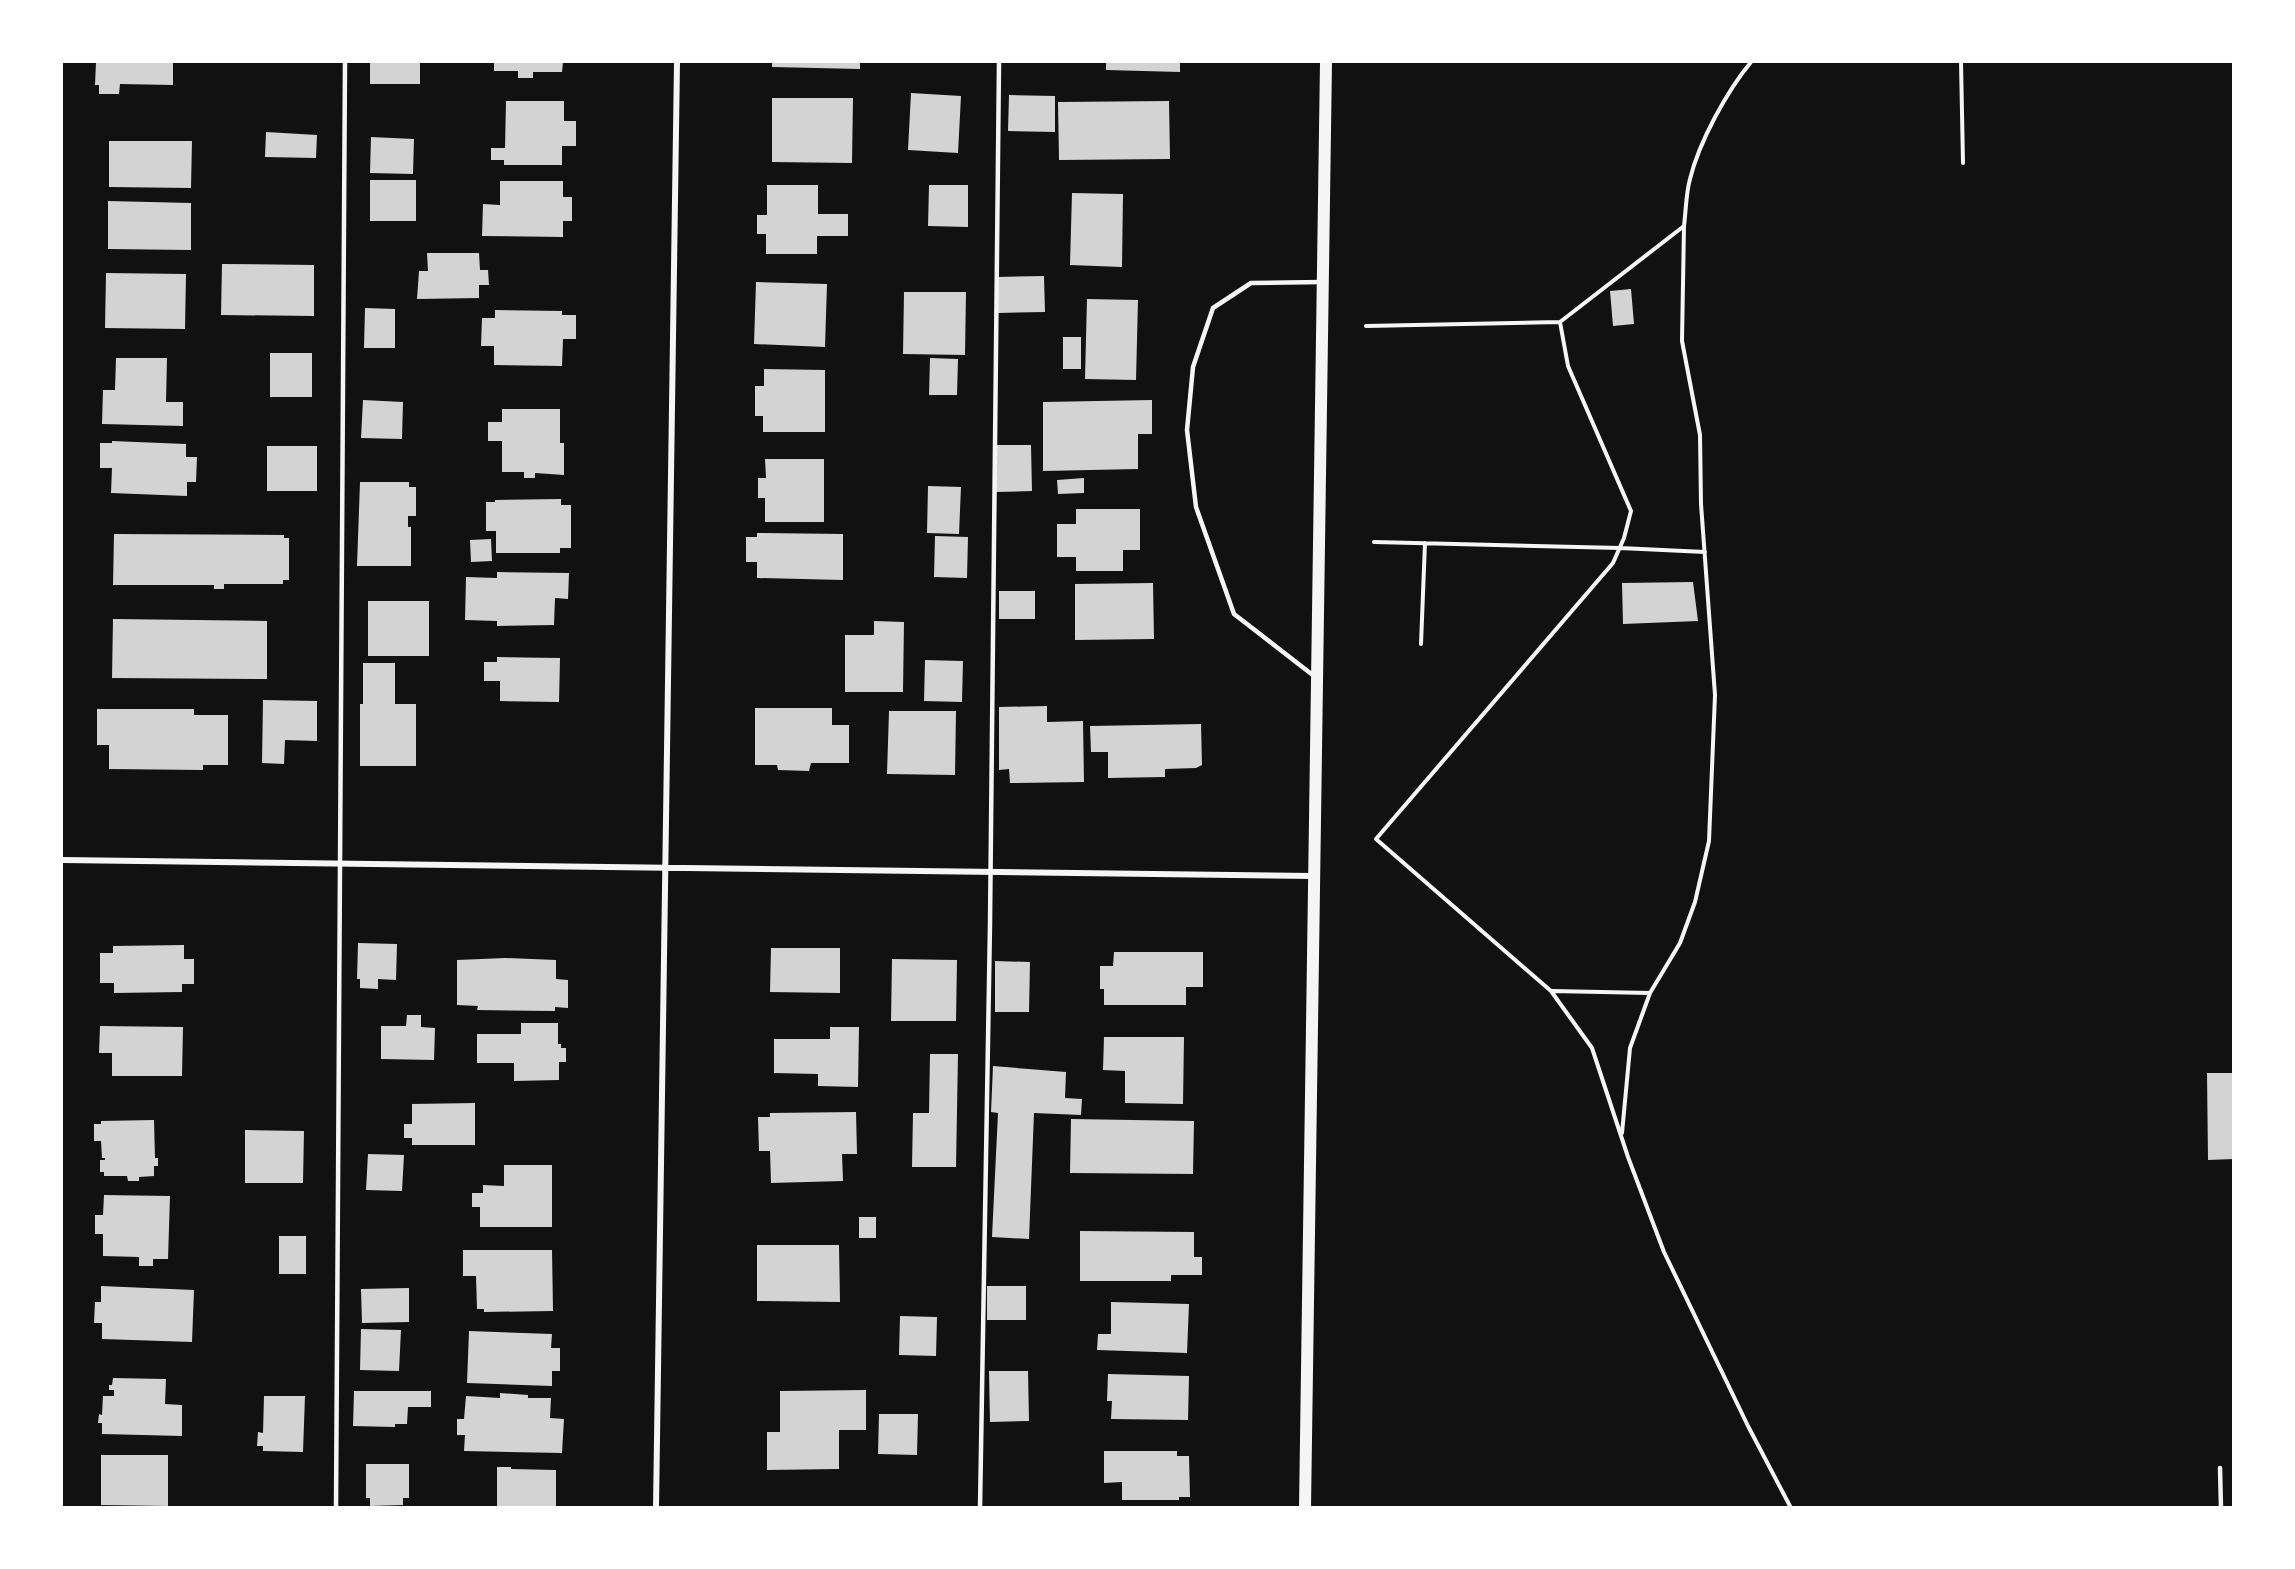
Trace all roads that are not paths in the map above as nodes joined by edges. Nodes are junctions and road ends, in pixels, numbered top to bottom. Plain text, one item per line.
1 (345, 62) edge
2 (677, 62) edge
3 (999, 62) edge
4 (1326, 62) edge
5 (1323, 282) junction
6 (1316, 678) junction
7 (62, 860) edge
8 (340, 864) junction
9 (666, 868) junction
10 (990, 872) junction
11 (1313, 876) junction
12 (2220, 1468) dead end
13 (336, 1508) edge
14 (656, 1508) edge
15 (980, 1508) edge
16 (1305, 1508) edge
17 (2221, 1508) edge

1 - 8 lane
2 - 9 street
3 - 10 lane
4 - 5 main road
5 - 6 main road
5 - 6 lane
6 - 11 main road
7 - 8 street
8 - 9 street
8 - 13 lane
9 - 10 street
9 - 14 street
10 - 11 street
10 - 15 lane
11 - 16 main road
12 - 17 lane

